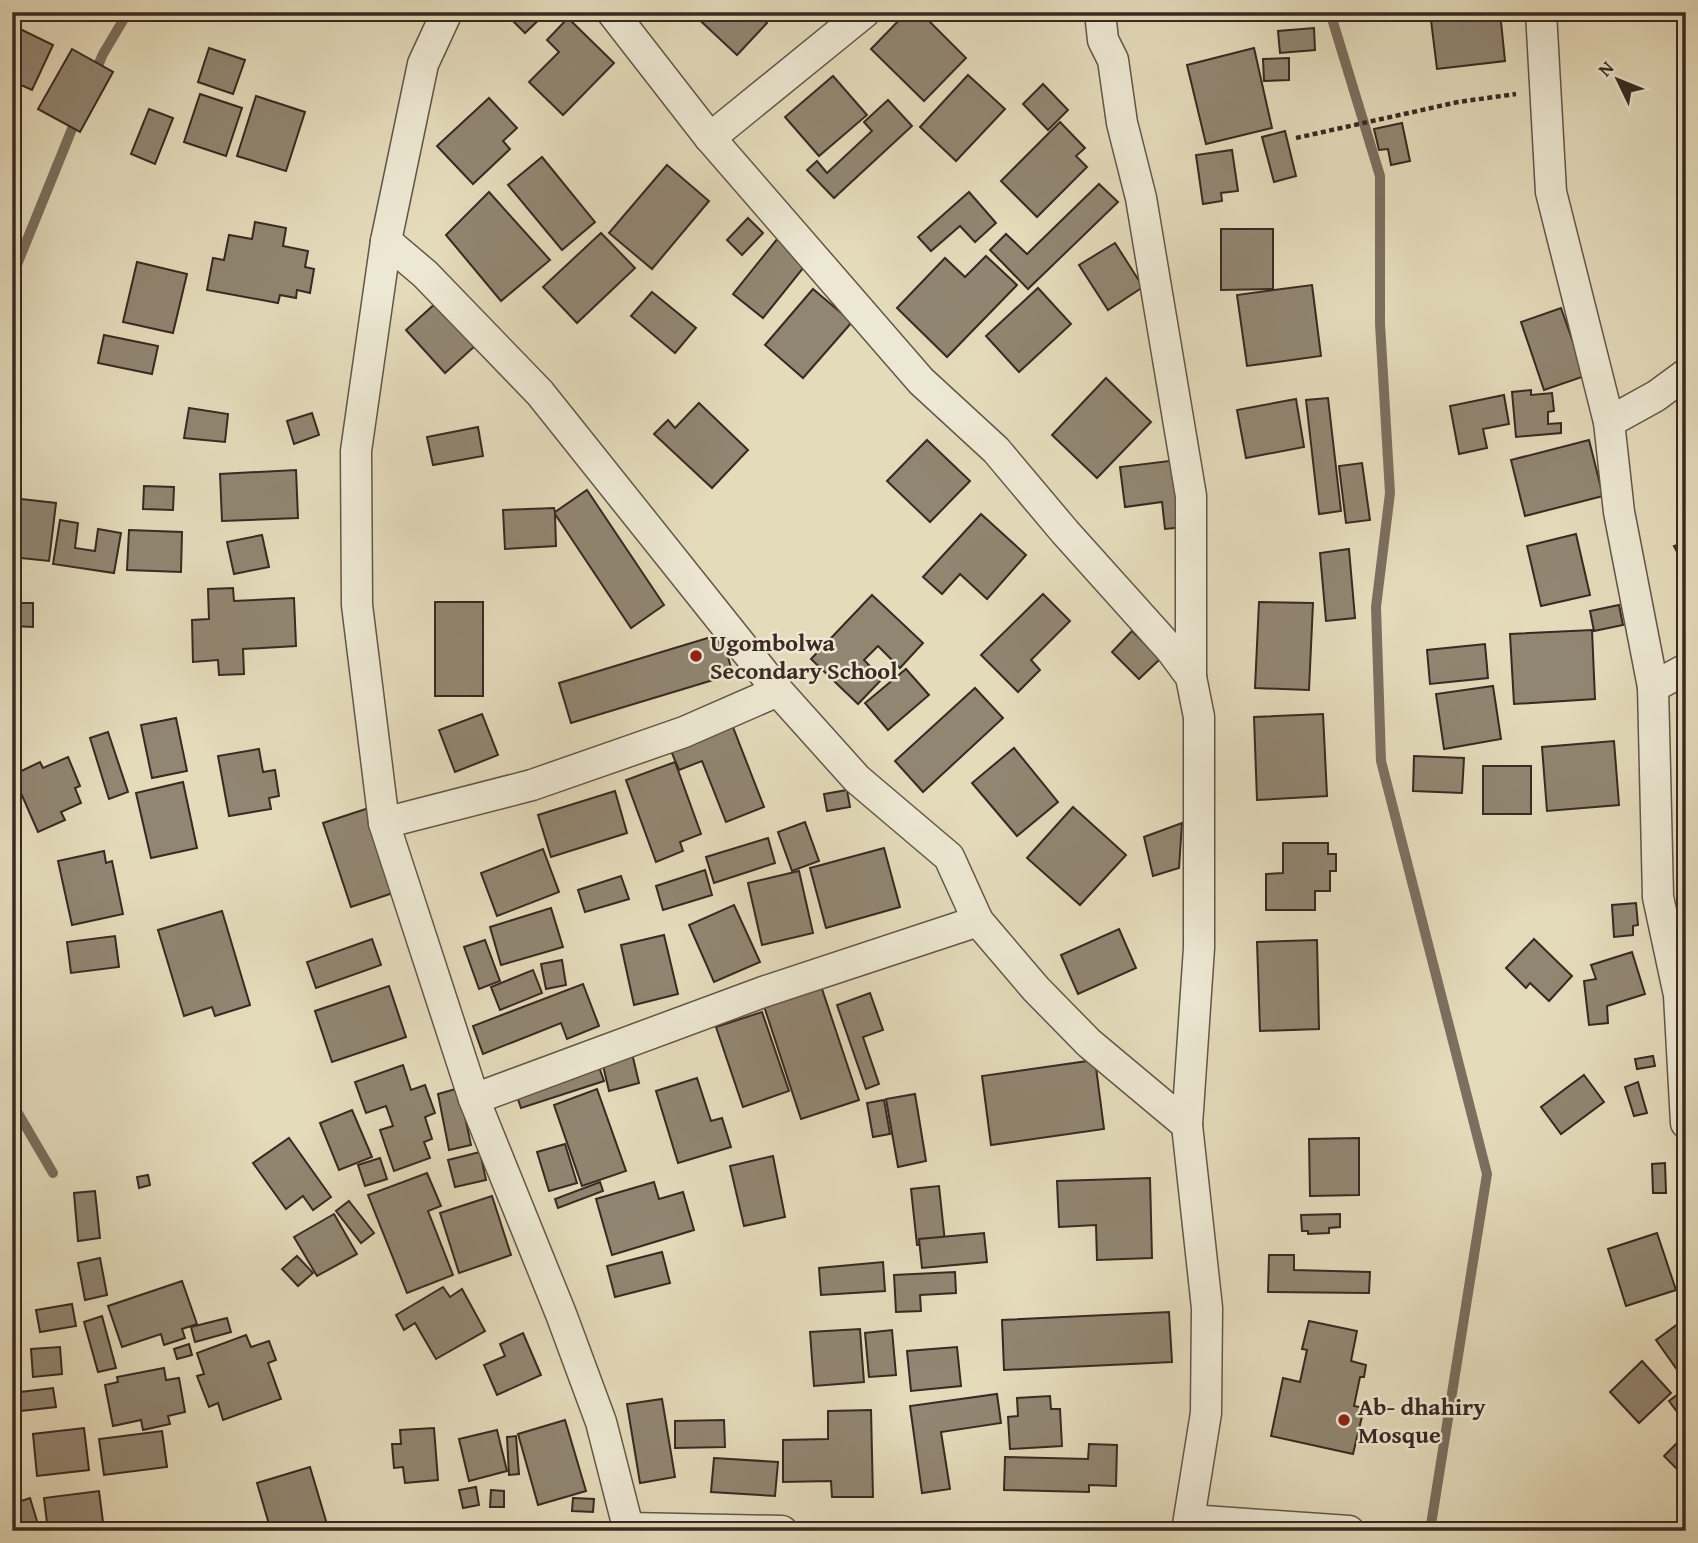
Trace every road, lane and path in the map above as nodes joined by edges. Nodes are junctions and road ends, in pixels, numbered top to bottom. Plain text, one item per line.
1 (447, 12) edge
2 (612, 12) edge
3 (865, 12) edge
4 (1100, 12) edge
5 (1541, 12) edge
6 (1545, 90) junction
7 (710, 138) junction
8 (1296, 138) dead end
9 (386, 241) junction
10 (1686, 374) edge
11 (1609, 422) junction
12 (1686, 669) edge
13 (1191, 677) junction
14 (1653, 687) junction
15 (778, 691) junction
16 (384, 823) junction
17 (978, 922) junction
18 (1683, 994) edge
19 (474, 1099) junction
20 (1686, 1123) edge
21 (1187, 1125) junction
22 (1188, 1525) edge
23 (629, 1530) edge
24 (782, 1531) edge
25 (1349, 1531) edge

1 - 9 street
2 - 7 street
3 - 7 street
4 - 13 street
5 - 6 street
6 - 8 path
6 - 11 street
7 - 13 street
9 - 15 street
9 - 16 street
10 - 11 street
11 - 14 street
12 - 14 street
13 - 21 street
14 - 18 street
15 - 16 street
15 - 17 street
16 - 19 street
17 - 19 street
17 - 21 street
18 - 20 street
19 - 23 street
21 - 22 street
22 - 25 street
23 - 24 street

